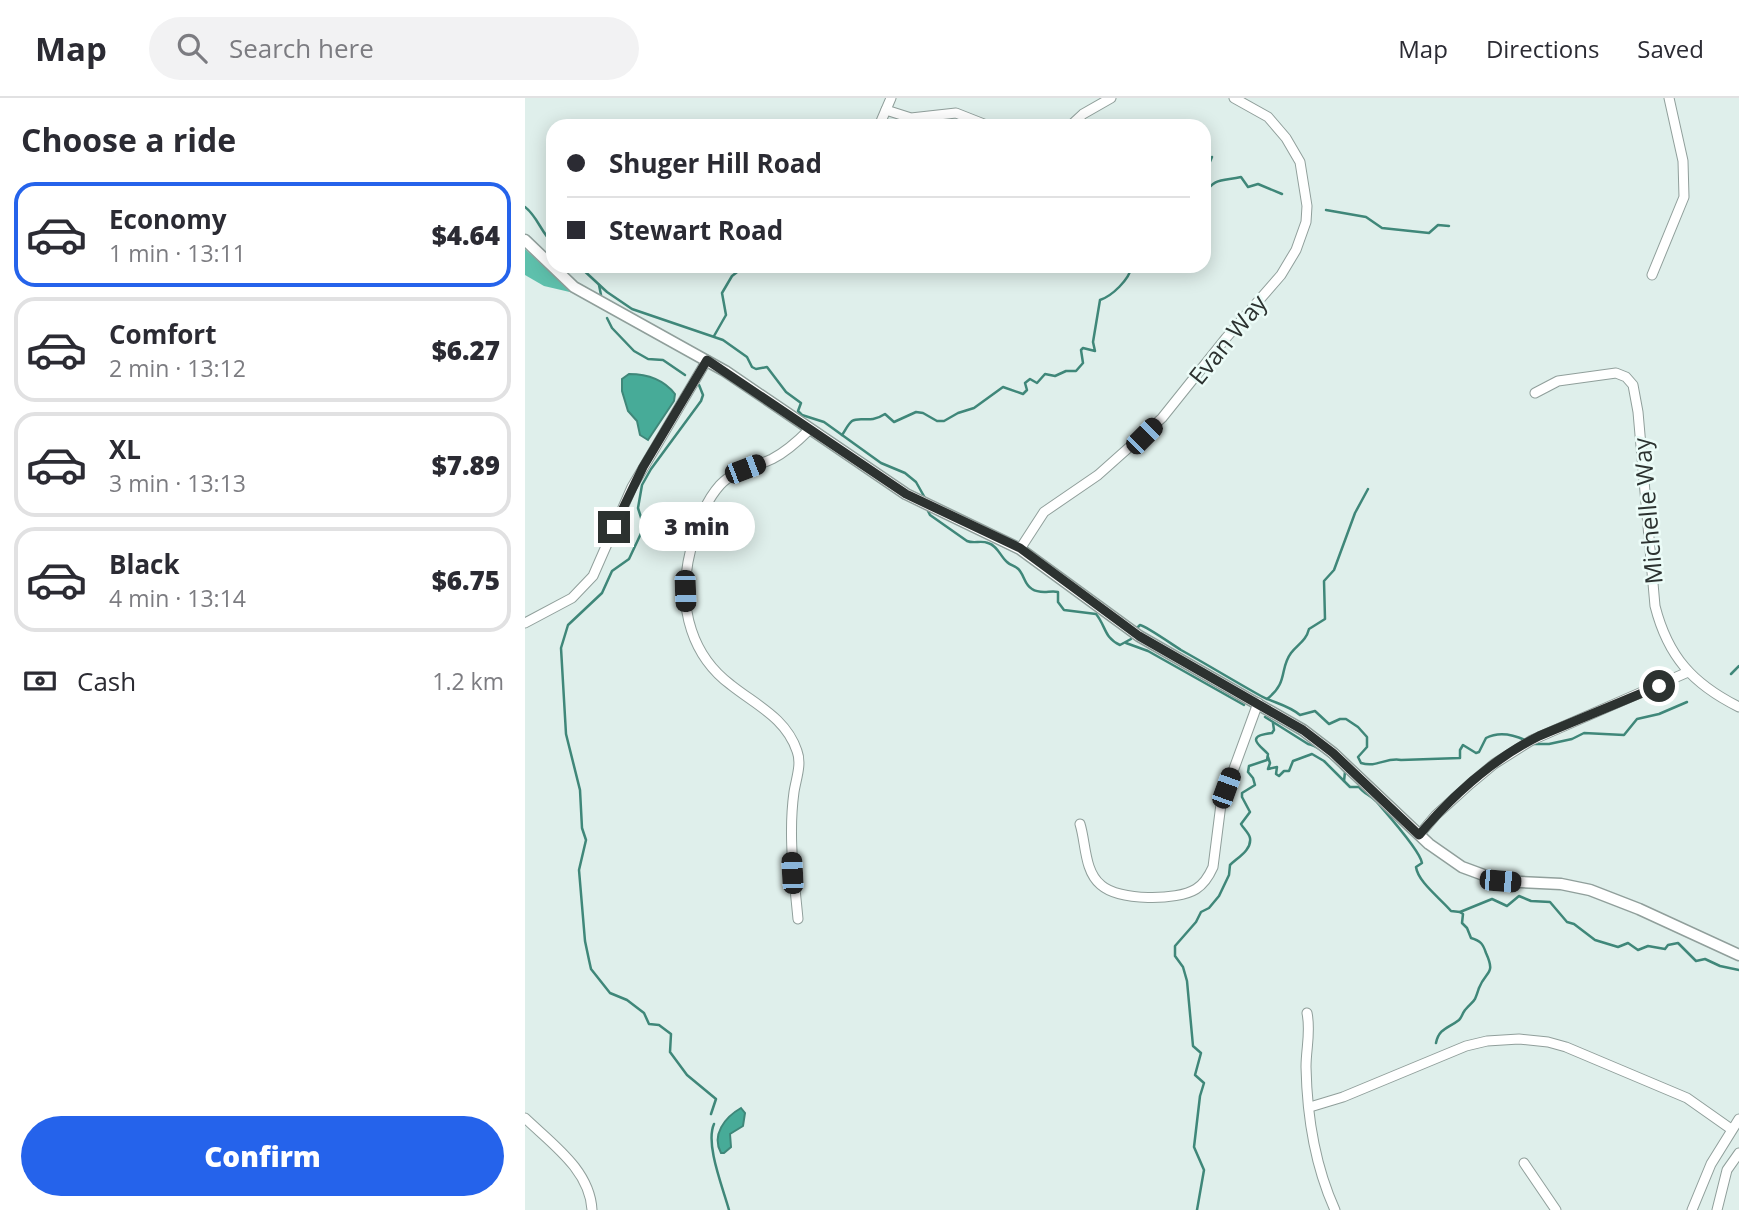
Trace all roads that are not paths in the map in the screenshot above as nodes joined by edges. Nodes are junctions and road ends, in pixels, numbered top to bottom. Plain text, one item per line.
1 (891, 98) edge
2 (1111, 98) edge
3 (1234, 98) edge
4 (1669, 98) edge
5 (886, 110) junction
6 (882, 119) edge
7 (971, 119) edge
8 (1078, 119) edge
9 (525, 240) edge
10 (546, 260) edge
11 (559, 273) edge
12 (1652, 275) dead end
13 (707, 360) junction
14 (1535, 393) dead end
15 (809, 430) junction
16 (1020, 548) junction
17 (525, 623) edge
18 (1688, 672) junction
19 (1258, 704) junction
20 (1739, 706) edge
21 (1080, 824) dead end
22 (1419, 835) junction
23 (798, 919) dead end
24 (1739, 955) edge
25 (1307, 1013) dead end
26 (1310, 1107) junction
27 (525, 1118) edge
28 (1739, 1119) edge
29 (1731, 1129) junction
30 (1739, 1153) edge
31 (1524, 1163) dead end
32 (592, 1210) edge
33 (1335, 1210) edge
34 (1556, 1210) edge
35 (1692, 1210) edge
36 (1717, 1210) edge

1 - 5 street
2 - 8 street
3 - 16 street, Evan Way
4 - 12 street
5 - 6 street
5 - 7 street
9 - 10 main road
11 - 13 main road
13 - 15 main road
13 - 17 street
14 - 18 street, Michelle Way
15 - 16 main road
15 - 23 street
16 - 19 main road
18 - 20 street, Michelle Way
18 - 22 street
19 - 21 street
19 - 22 main road
22 - 24 main road
25 - 26 street
26 - 29 street
26 - 33 street
27 - 32 street
28 - 29 street
29 - 35 street
30 - 36 street
31 - 34 street

